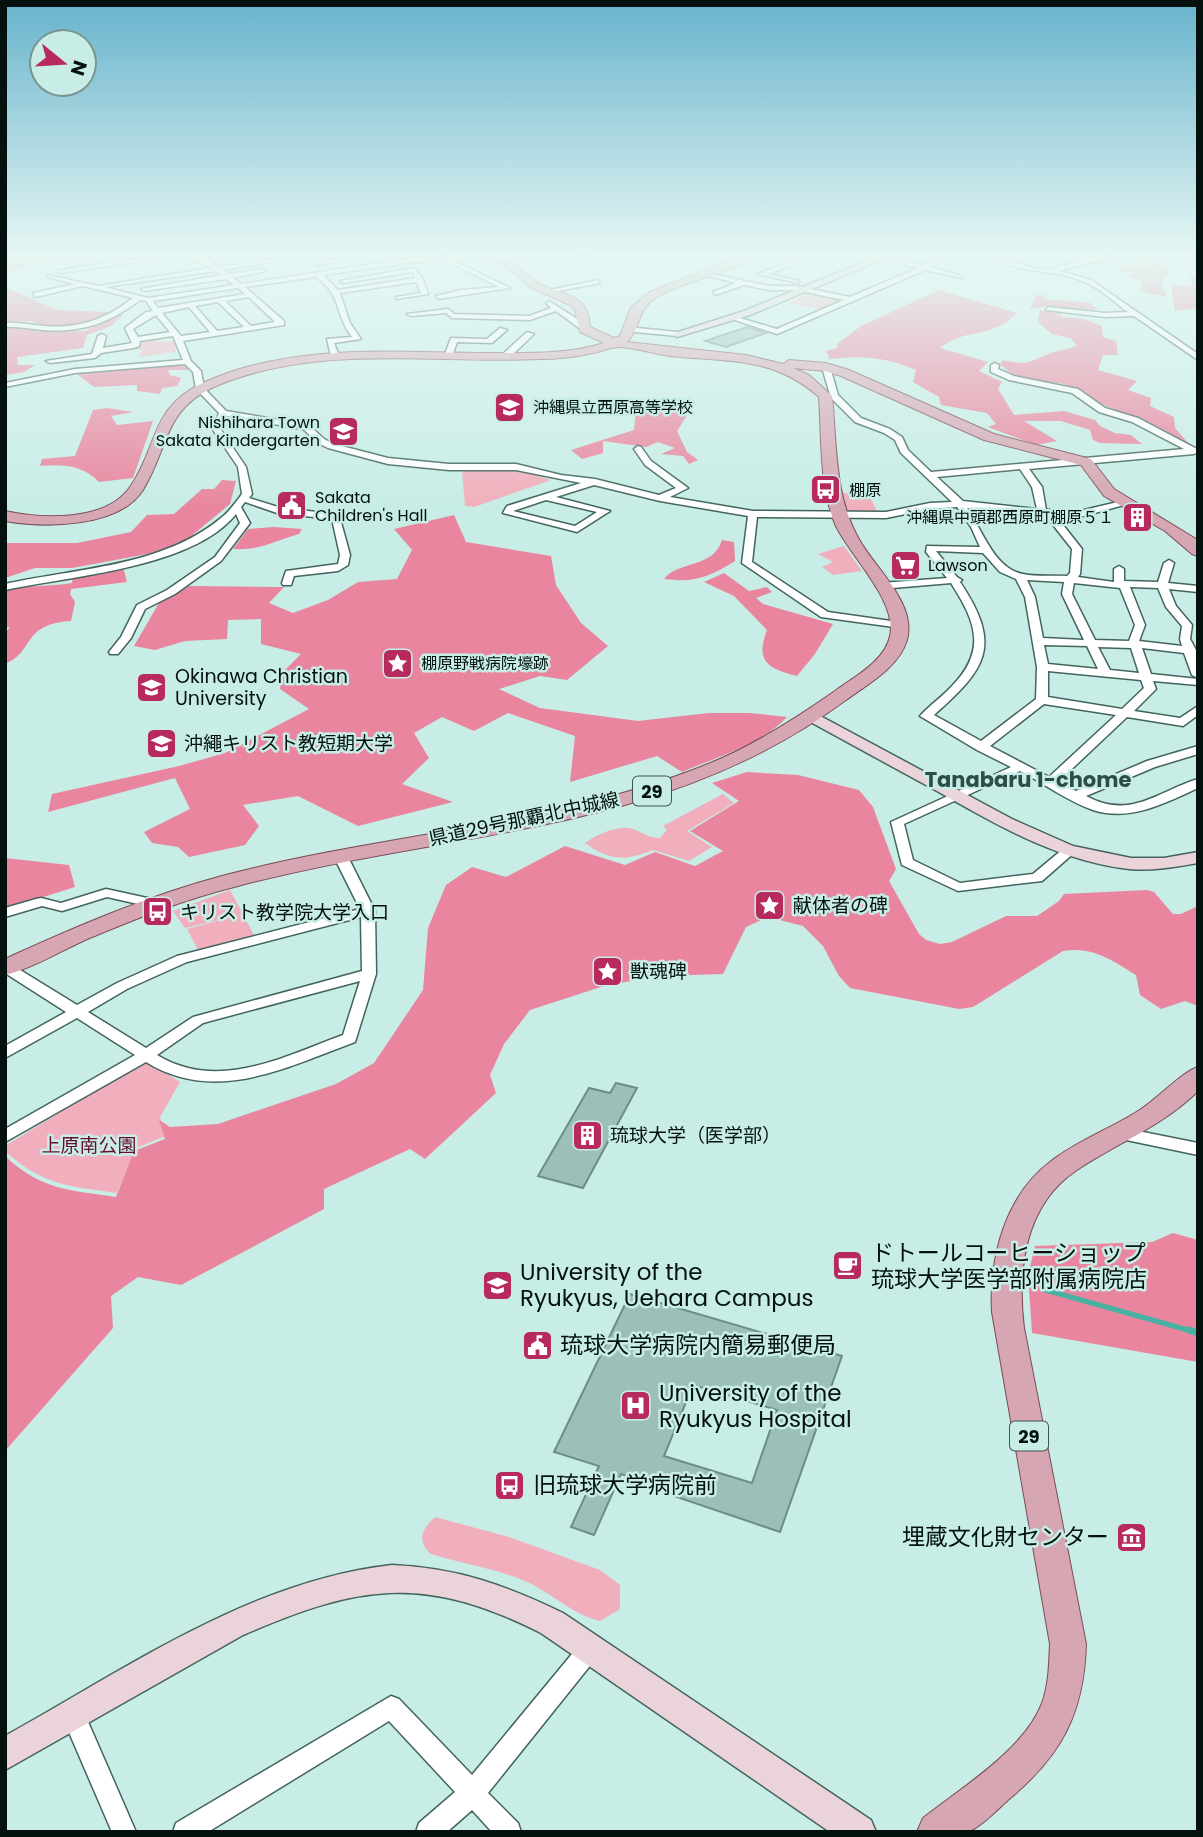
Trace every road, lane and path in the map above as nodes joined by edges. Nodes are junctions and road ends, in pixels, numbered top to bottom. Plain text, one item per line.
1 (176, 337) edge
2 (102, 338) edge
3 (161, 338) edge
4 (356, 338) edge
5 (493, 338) edge
6 (526, 338) edge
7 (591, 338) edge
8 (617, 338) edge
9 (631, 338) edge
10 (1169, 338) edge
11 (136, 339) joint
12 (98, 351) junction
13 (568, 353) junction
14 (449, 355) junction
15 (507, 355) junction
16 (335, 356) junction
17 (1198, 358) edge
18 (50, 361) dead end
19 (187, 362) junction
20 (772, 364) junction
21 (995, 365) dead end
22 (826, 367) junction
23 (5, 385) edge
24 (200, 389) junction
25 (827, 392) junction
26 (223, 413) junction
27 (638, 449) dead end
28 (1086, 461) junction
29 (1024, 468) junction
30 (929, 475) junction
31 (595, 482) junction
32 (545, 497) junction
33 (660, 498) junction
34 (1126, 503) junction
35 (241, 504) junction
36 (960, 504) junction
37 (1045, 513) junction
38 (753, 514) junction
39 (5, 516) edge
40 (838, 516) junction
41 (986, 550) junction
42 (1198, 551) edge
43 (1169, 563) dead end
44 (1119, 569) dead end
45 (1020, 577) junction
46 (1070, 579) junction
47 (957, 580) junction
48 (287, 583) dead end
49 (1121, 584) junction
50 (881, 586) junction
51 (1163, 586) junction
52 (5, 587) edge
53 (1198, 589) edge
54 (901, 625) junction
55 (1038, 641) junction
56 (1092, 643) junction
57 (1135, 645) junction
58 (1191, 650) junction
59 (114, 652) dead end
60 (1043, 667) junction
61 (1105, 672) junction
62 (1198, 675) edge
63 (1146, 676) junction
64 (1198, 682) edge
65 (1042, 700) junction
66 (1198, 709) edge
67 (1128, 712) junction
68 (811, 716) junction
69 (981, 747) junction
70 (1198, 750) edge
71 (1018, 768) junction
72 (1051, 782) junction
73 (1198, 783) edge
74 (956, 795) junction
75 (1076, 796) junction
76 (1068, 852) junction
77 (341, 857) junction
78 (1198, 857) edge
79 (156, 904) junction
80 (368, 911) junction
81 (5, 913) edge
82 (6, 968) edge
83 (369, 974) junction
84 (76, 1011) junction
85 (5, 1053) edge
86 (146, 1055) junction
87 (1198, 1075) edge
88 (1118, 1133) junction
89 (5, 1136) edge
90 (1198, 1149) edge
91 (589, 1650) junction
92 (74, 1716) junction
93 (5, 1754) edge
94 (473, 1793) junction
95 (124, 1832) edge
96 (185, 1832) edge
97 (428, 1832) edge
98 (509, 1832) edge
99 (859, 1832) edge
100 (937, 1832) edge

1 - 19 street
2 - 12 street
3 - 11 street
4 - 16 street
5 - 14 street
6 - 15 street
7 - 13 main road
8 - 13 main road
9 - 20 main road
10 - 17 street
11 - 12 street
12 - 18 street
13 - 15 main road
14 - 15 main road
14 - 16 main road
16 - 24 main road
19 - 23 street
19 - 24 street
20 - 22 main road
20 - 25 main road
21 - 28 street
22 - 25 street
22 - 28 main road
24 - 26 street
24 - 39 main road
25 - 30 street
25 - 40 main road
26 - 31 street
26 - 35 street
27 - 33 street
28 - 29 street
28 - 34 main road
29 - 30 street
29 - 37 street
30 - 36 street
31 - 32 street
31 - 33 street
32 - 32 street
33 - 38 street
34 - 37 street
34 - 42 main road
35 - 48 street
35 - 52 street
35 - 59 street
36 - 37 street
36 - 40 street
36 - 41 street
37 - 46 street
38 - 40 street
38 - 54 street
40 - 50 main road
41 - 45 street
41 - 47 street
43 - 51 street
44 - 49 street
45 - 46 street
45 - 55 street
46 - 49 street
46 - 56 street
47 - 50 street
47 - 69 street
49 - 51 street
49 - 57 street
50 - 54 main road
51 - 53 street
51 - 58 street
54 - 68 main road, 県道29号那覇北中城線 / 29
55 - 56 street
55 - 60 street
56 - 57 street
56 - 61 street
57 - 58 street
57 - 63 street
58 - 62 street
60 - 61 street
60 - 65 street
61 - 63 street
63 - 64 street
63 - 67 street
65 - 67 street
65 - 69 street
66 - 67 street
67 - 72 street
68 - 74 street
68 - 77 main road, 県道29号那覇北中城線 / 29
69 - 71 street
70 - 75 street
71 - 72 street
71 - 74 street
72 - 75 street
73 - 75 street
74 - 76 street
74 - 76 street
76 - 78 street
77 - 79 main road, 県道29号那覇北中城線 / 29
77 - 80 street
79 - 81 street
79 - 82 main road, 県道29号那覇北中城線 / 29
80 - 83 street
80 - 84 street
82 - 84 street
83 - 86 street
83 - 86 street
84 - 85 street
84 - 86 street
86 - 89 street
87 - 88 main road, 29
88 - 90 street
88 - 100 main road, 29
91 - 92 street
91 - 94 street
91 - 99 street
92 - 93 street
92 - 95 street
94 - 96 street
94 - 97 street
94 - 98 street

